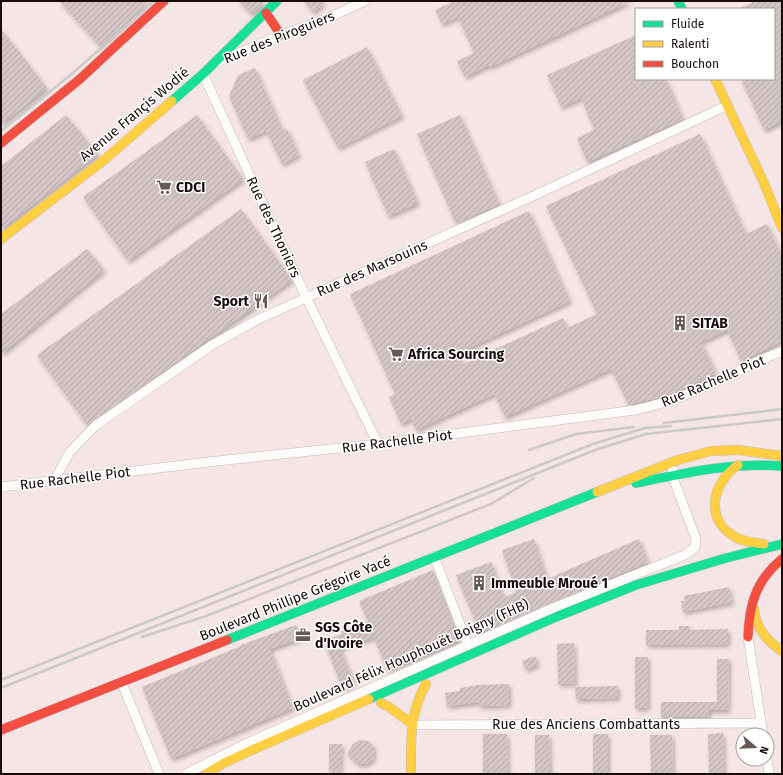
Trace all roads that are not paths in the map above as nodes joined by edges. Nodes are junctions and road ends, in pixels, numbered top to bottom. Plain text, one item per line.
1 (164, 1) edge
2 (277, 1) edge
3 (365, 1) edge
4 (266, 13) junction
5 (281, 36) junction
6 (214, 64) junction
7 (203, 74) junction
8 (714, 80) edge
9 (726, 106) junction
10 (1, 143) edge
11 (782, 228) edge
12 (1, 239) edge
13 (306, 297) junction
14 (782, 351) edge
15 (378, 444) junction
16 (782, 456) edge
17 (678, 460) junction
18 (738, 465) junction
19 (782, 466) edge
20 (672, 475) junction
21 (54, 481) junction
22 (1, 487) edge
23 (600, 492) junction
24 (781, 547) edge
25 (434, 556) junction
26 (782, 559) edge
27 (592, 593) junction
28 (616, 594) junction
29 (753, 598) junction
30 (748, 636) joint
31 (468, 645) junction
32 (782, 651) edge
33 (122, 682) junction
34 (426, 684) junction
35 (381, 703) junction
36 (411, 724) junction
37 (761, 724) junction
38 (762, 727) edge
39 (1, 730) edge
40 (159, 774) edge
41 (186, 774) edge
42 (206, 774) edge
43 (222, 774) edge
44 (412, 774) edge

1 - 10 main road
2 - 4 main road, Avenue Françis Wodié
3 - 5 street, Rue des Piroguiers
4 - 5 main road
4 - 6 main road, Avenue Françis Wodié
5 - 6 street, Rue des Piroguiers
6 - 7 main road, Avenue Françis Wodié
7 - 12 main road, Avenue Françis Wodié
7 - 13 street, Rue des Thoniers
8 - 9 main road
9 - 11 main road
9 - 13 street, Rue des Marsouins
13 - 15 street, Rue des Thoniers
13 - 21 street, Rue des Marsouins
14 - 15 street, Rue Rachelle Piot
15 - 21 street, Rue Rachelle Piot
16 - 17 main road, Boulevard Phillipe Grégoire Yacé
17 - 20 street
17 - 23 main road, Boulevard Phillipe Grégoire Yacé
18 - 19 main road, Boulevard Phillipe Grégoire Yacé
18 - 20 main road, Boulevard Phillipe Grégoire Yacé
18 - 24 main road
20 - 23 main road, Boulevard Phillipe Grégoire Yacé
20 - 27 street, Boulevard Félix Houphouët Boigny (FHB)
21 - 22 street, Rue Rachelle Piot
23 - 25 main road, Boulevard Phillipe Grégoire Yacé
24 - 28 main road, Boulevard Félix Houphouët Boigny (FHB)
24 - 34 main road
25 - 31 street
25 - 33 main road, Boulevard Phillipe Grégoire Yacé
26 - 29 main road
27 - 28 main road
27 - 31 street, Boulevard Félix Houphouët Boigny (FHB)
28 - 42 main road, Boulevard Félix Houphouët Boigny (FHB)
29 - 30 main road
29 - 32 main road
30 - 37 street
31 - 41 street, Boulevard Félix Houphouët Boigny (FHB)
33 - 39 main road, Boulevard Phillipe Grégoire Yacé
33 - 40 street
34 - 35 main road
34 - 36 main road
35 - 36 main road
35 - 43 main road
36 - 37 street, Rue des Anciens Combattants
36 - 44 main road
37 - 38 street

